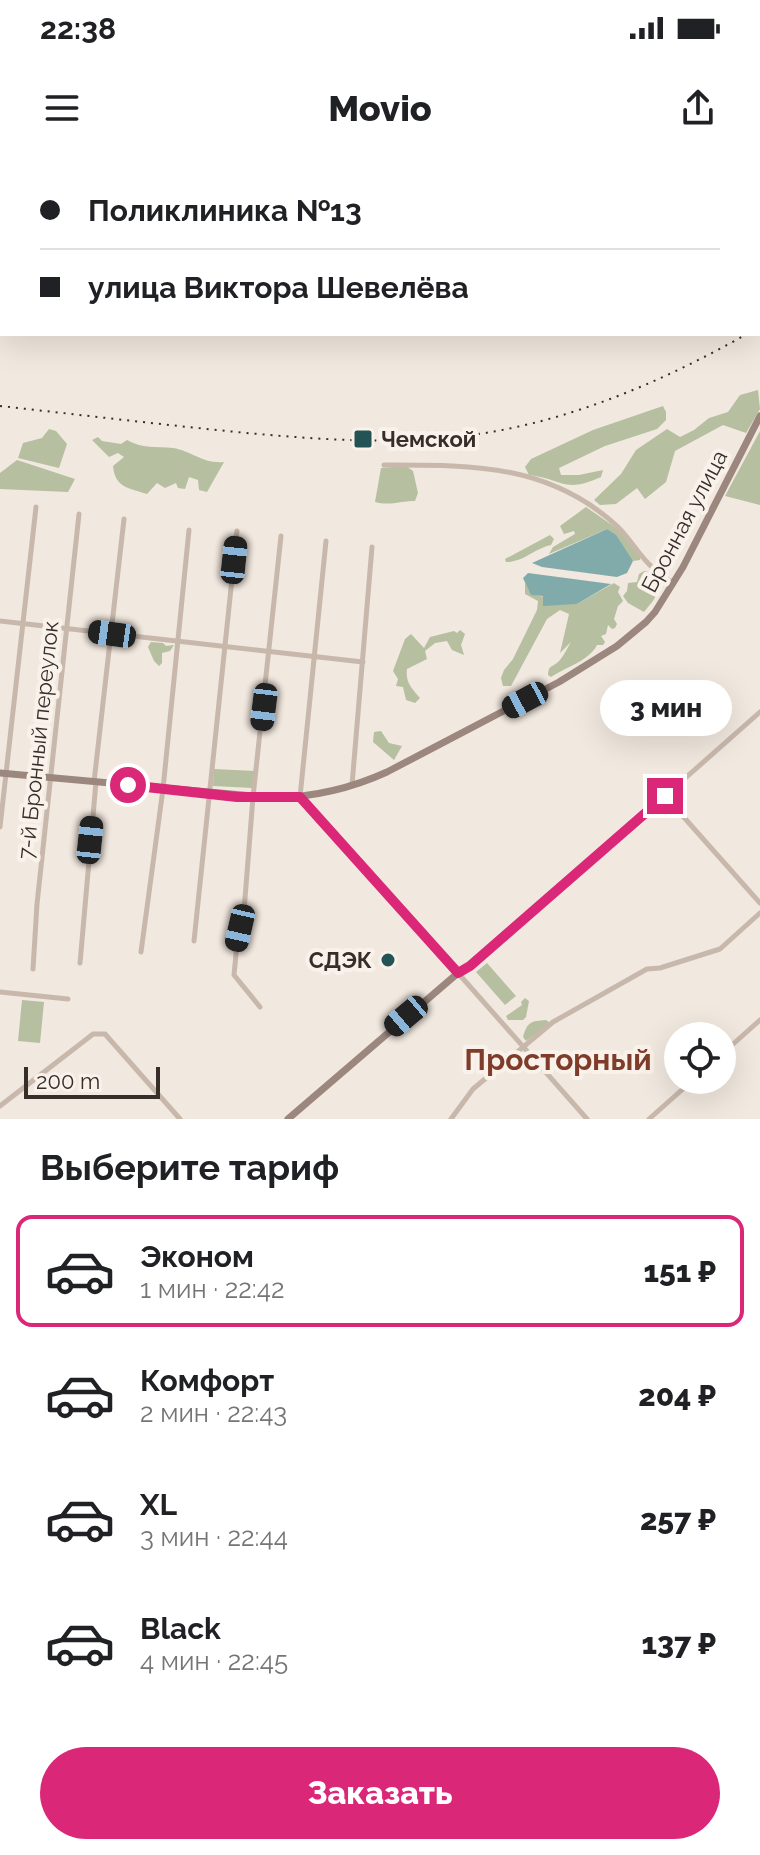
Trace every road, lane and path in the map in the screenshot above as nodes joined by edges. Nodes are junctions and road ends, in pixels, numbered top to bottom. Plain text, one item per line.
1 (760, 416) edge
2 (384, 465) dead end
3 (36, 507) dead end
4 (79, 514) dead end
5 (124, 519) dead end
6 (189, 530) dead end
7 (237, 531) dead end
8 (281, 536) dead end
9 (326, 541) dead end
10 (372, 547) dead end
11 (673, 583) junction
12 (0, 621) edge
13 (22, 623) junction
14 (66, 628) junction
15 (112, 634) junction
16 (178, 641) junction
17 (226, 646) junction
18 (271, 653) junction
19 (315, 657) junction
20 (363, 662) junction
21 (760, 712) edge
22 (3, 773) edge
23 (51, 778) junction
24 (95, 782) junction
25 (352, 785) junction
26 (163, 789) junction
27 (211, 794) junction
28 (665, 796) junction
29 (253, 797) junction
30 (300, 797) junction
31 (0, 827) edge
32 (760, 903) edge
33 (760, 913) edge
34 (194, 941) dead end
35 (141, 952) dead end
36 (80, 963) dead end
37 (33, 969) dead end
38 (458, 973) junction
39 (0, 992) edge
40 (68, 999) dead end
41 (260, 1007) dead end
42 (760, 1020) edge
43 (736, 1041) edge
44 (523, 1047) junction
45 (677, 1094) edge
46 (0, 1106) edge
47 (180, 1119) edge
48 (288, 1119) edge
49 (451, 1119) edge
50 (587, 1119) edge
51 (649, 1119) edge

1 - 11 street, Бронная улица
2 - 11 street
3 - 13 street
4 - 14 street, 7-й Бронный переулок
5 - 15 street
6 - 16 street
7 - 17 street
8 - 18 street
9 - 19 street
10 - 20 street
11 - 25 street, Бронная улица
12 - 13 street
13 - 14 street
13 - 22 street
14 - 15 street
14 - 23 street, 7-й Бронный переулок
15 - 16 street
15 - 24 street
16 - 17 street
16 - 26 street
17 - 18 street
17 - 27 street
18 - 19 street
18 - 29 street
19 - 20 street
19 - 30 street
20 - 25 street
21 - 28 street
22 - 23 street, Бронная улица
22 - 31 street
23 - 24 street, Бронная улица
23 - 37 street, 7-й Бронный переулок
24 - 26 street, Бронная улица
24 - 36 street
25 - 30 street, Бронная улица
26 - 27 street, Бронная улица
26 - 35 street
27 - 29 street, Бронная улица
27 - 34 street
28 - 32 street
28 - 38 street
29 - 30 street, Бронная улица
29 - 41 street
30 - 38 street
33 - 44 street
38 - 44 street
38 - 48 street
39 - 40 street
42 - 43 street
44 - 49 street
44 - 50 street
45 - 51 street
46 - 47 street

